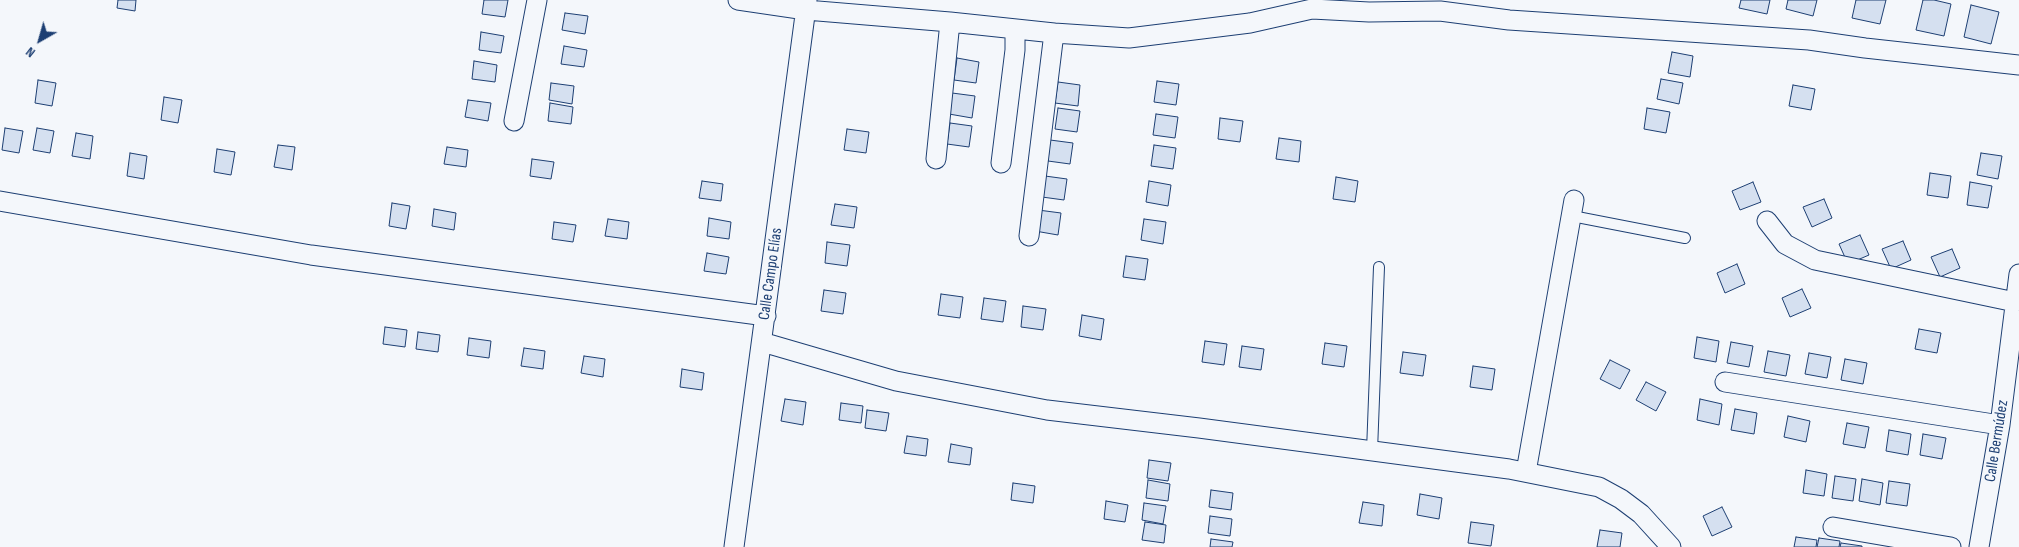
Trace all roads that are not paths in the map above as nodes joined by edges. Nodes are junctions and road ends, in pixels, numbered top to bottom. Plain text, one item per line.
1 (537, 0) edge
2 (738, 0) edge
3 (807, 5) edge
4 (950, 22) junction
5 (1015, 29) junction
6 (1054, 33) junction
7 (2019, 65) edge
8 (514, 121) dead end
9 (936, 159) dead end
10 (1001, 163) dead end
11 (0, 202) edge
12 (1573, 208) joint
13 (1767, 221) dead end
14 (1029, 236) dead end
15 (1685, 238) dead end
16 (1379, 267) dead end
17 (2019, 280) edge
18 (2015, 302) junction
19 (766, 316) junction
20 (762, 342) junction
21 (1725, 382) dead end
22 (2000, 425) junction
23 (1372, 451) junction
24 (1526, 472) junction
25 (1833, 526) dead end
26 (734, 547) edge
27 (1671, 547) edge
28 (1951, 547) edge
29 (1979, 547) edge

1 - 8 street
2 - 3 street
3 - 4 street
3 - 19 street, Calle Campo Elías
4 - 5 street
4 - 9 street
5 - 6 street
5 - 10 street
6 - 7 street
6 - 14 street
11 - 19 street
12 - 15 lane
12 - 24 street
13 - 18 street
16 - 23 lane
17 - 18 street, Calle Bermúdez
18 - 22 street, Calle Bermúdez
19 - 20 street, Calle Campo Elías
20 - 23 street
20 - 26 street, Calle Campo Elías
21 - 22 street
22 - 29 street, Calle Bermúdez
23 - 24 street
24 - 27 street
25 - 28 street

